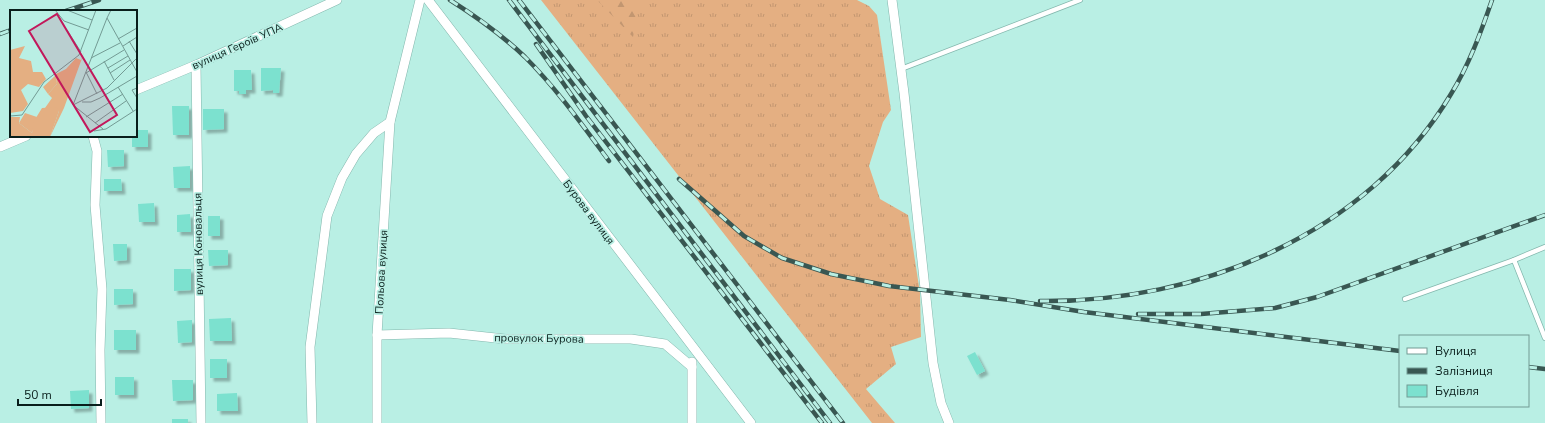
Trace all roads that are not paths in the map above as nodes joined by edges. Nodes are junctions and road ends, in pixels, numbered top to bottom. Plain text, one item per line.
1 (337, 0) edge
2 (420, 0) edge
3 (428, 0) edge
4 (892, 0) edge
5 (1080, 0) edge
6 (196, 65) junction
7 (901, 70) junction
8 (137, 90) edge
9 (390, 122) junction
10 (24, 137) edge
11 (93, 137) edge
12 (0, 147) edge
13 (1545, 247) edge
14 (1514, 260) junction
15 (1405, 299) dead end
16 (377, 335) junction
17 (1545, 338) edge
18 (692, 347) junction
19 (692, 367) junction
20 (101, 423) edge
21 (201, 423) edge
22 (312, 423) edge
23 (377, 423) edge
24 (692, 423) edge
25 (750, 423) edge
26 (949, 423) edge

1 - 6 street, вулиця Героїв УПА
2 - 9 street, Польова вулиця
3 - 18 street, Бурова вулиця
4 - 7 street
5 - 7 lane
6 - 8 street, вулиця Героїв УПА
6 - 21 street, вулиця Коновальця
7 - 26 street
9 - 16 street, Польова вулиця
9 - 22 street
10 - 12 street
11 - 20 street
13 - 14 lane
14 - 15 lane
14 - 17 lane
16 - 19 street, провулок Бурова
16 - 23 street, Польова вулиця
18 - 19 street
18 - 25 street, Бурова вулиця
19 - 24 street

